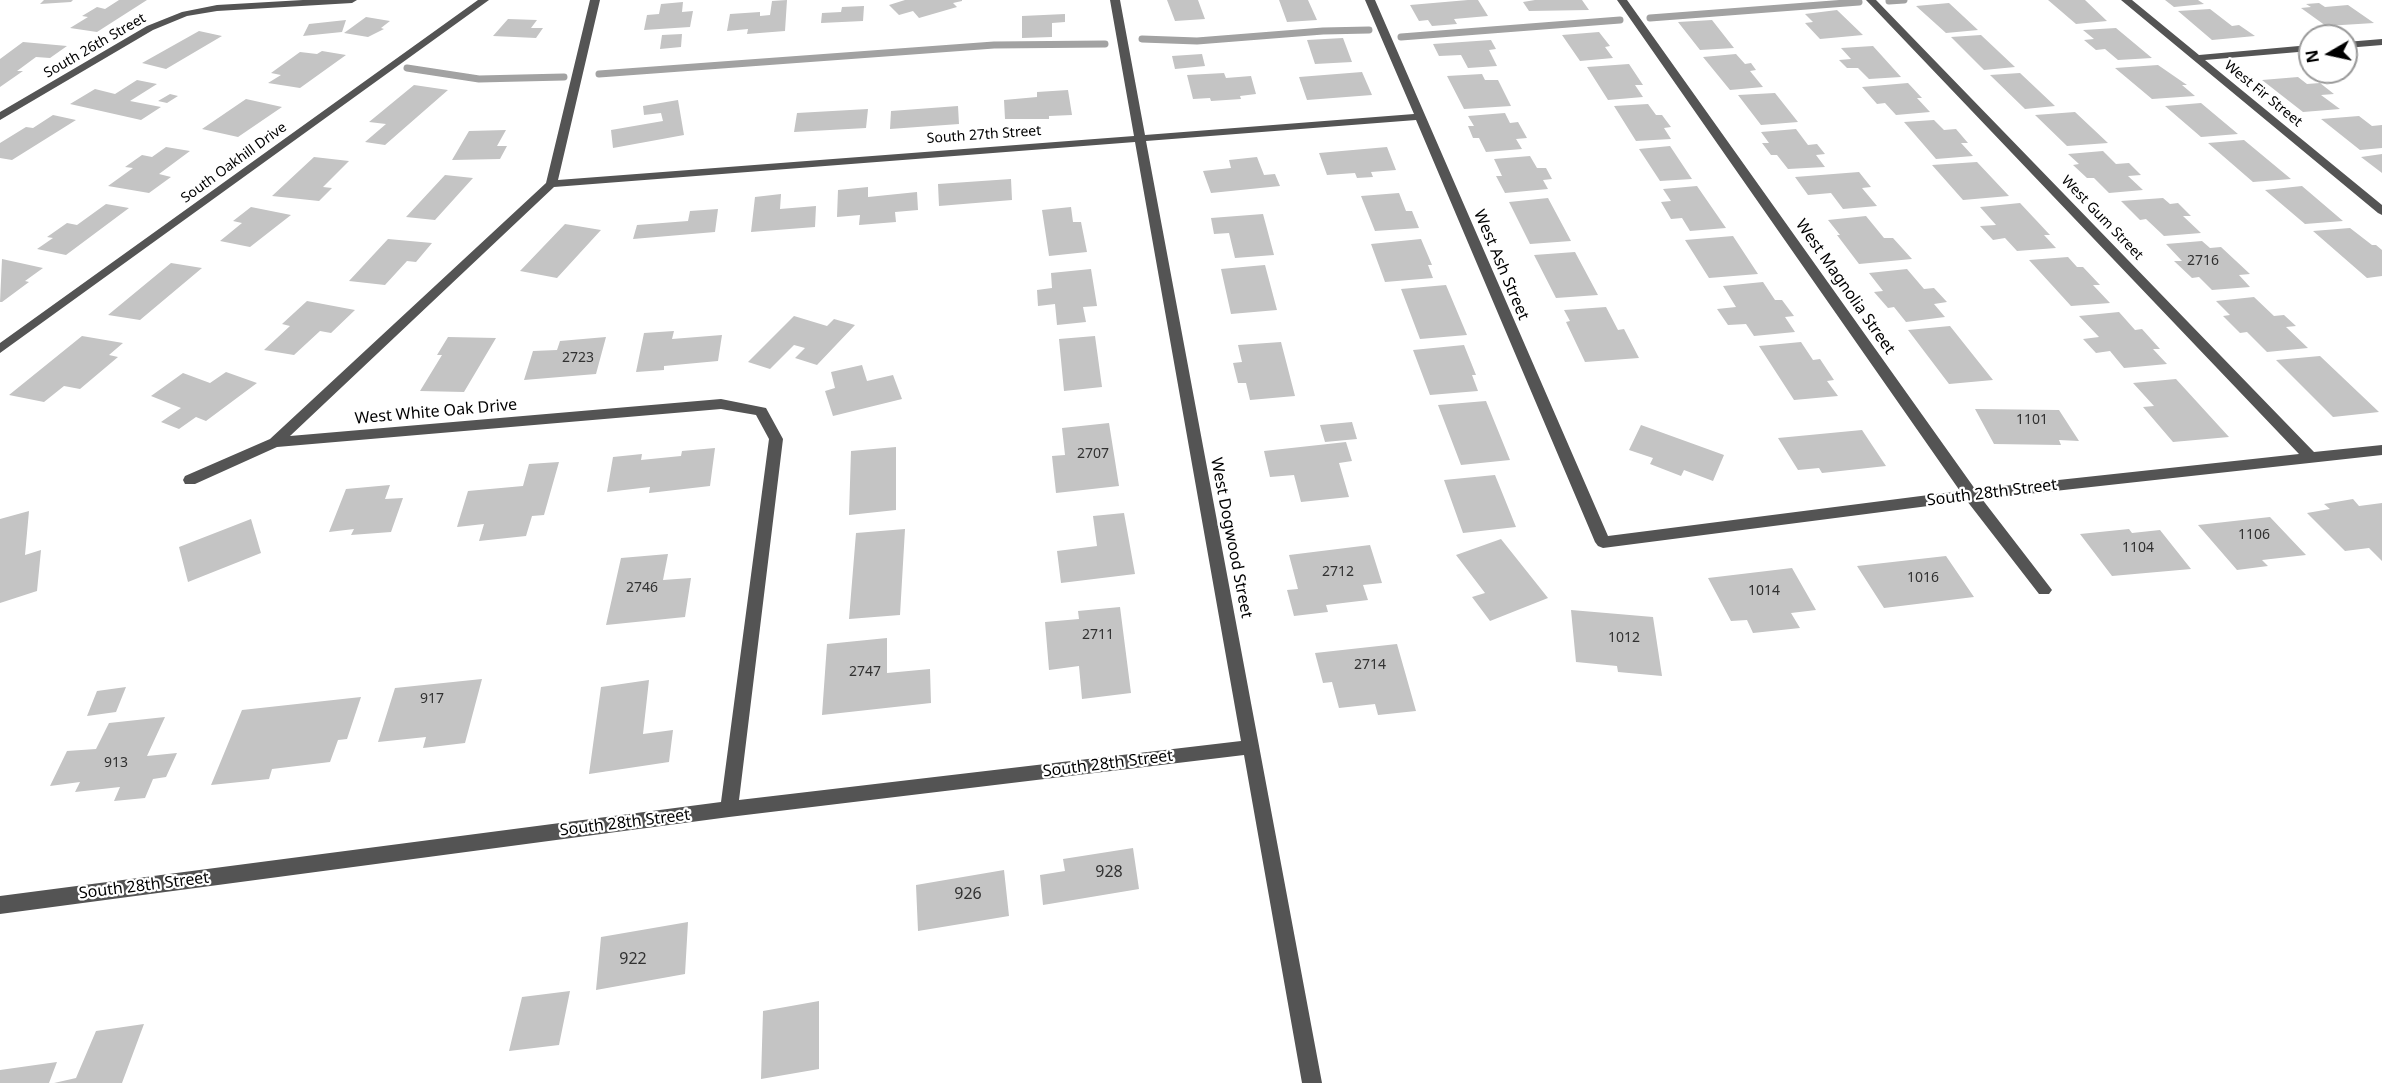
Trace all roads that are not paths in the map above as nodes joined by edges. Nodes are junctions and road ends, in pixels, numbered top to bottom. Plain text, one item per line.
1 (352, 0) edge
2 (484, 0) edge
3 (595, 0) edge
4 (1115, 0) edge
5 (1370, 0) edge
6 (1622, 0) edge
7 (1871, 0) edge
8 (2126, 0) edge
9 (2382, 42) edge
10 (2358, 44) edge
11 (2298, 49) edge
12 (2195, 58) junction
13 (0, 117) edge
14 (1419, 117) junction
15 (1139, 138) junction
16 (550, 184) junction
17 (2382, 211) edge
18 (0, 349) edge
19 (275, 442) junction
20 (2382, 450) edge
21 (2310, 457) junction
22 (190, 480) dead end
23 (1971, 495) junction
24 (1603, 542) joint
25 (2044, 590) dead end
26 (1252, 747) junction
27 (729, 809) junction
28 (0, 905) edge
29 (1312, 1083) edge

1 - 13 street, South 26th Street
2 - 18 street, South Oakhill Drive
3 - 16 street
4 - 15 street, West Dogwood Street
5 - 14 street, West Ash Street
6 - 23 street, West Magnolia Street
7 - 21 street, West Gum Street
8 - 12 street, West Fir Street
9 - 10 street
11 - 12 street
12 - 17 street, West Fir Street
14 - 15 street, South 27th Street
14 - 24 street, West Ash Street
15 - 16 street, South 27th Street
15 - 26 street, West Dogwood Street
16 - 19 street
19 - 22 street
19 - 27 street, West White Oak Drive
20 - 21 street, South 28th Street
21 - 23 street, South 28th Street
23 - 24 street, South 28th Street
23 - 25 street, West Magnolia Street
26 - 27 street, South 28th Street
26 - 29 street, West Dogwood Street
27 - 28 street, South 28th Street

